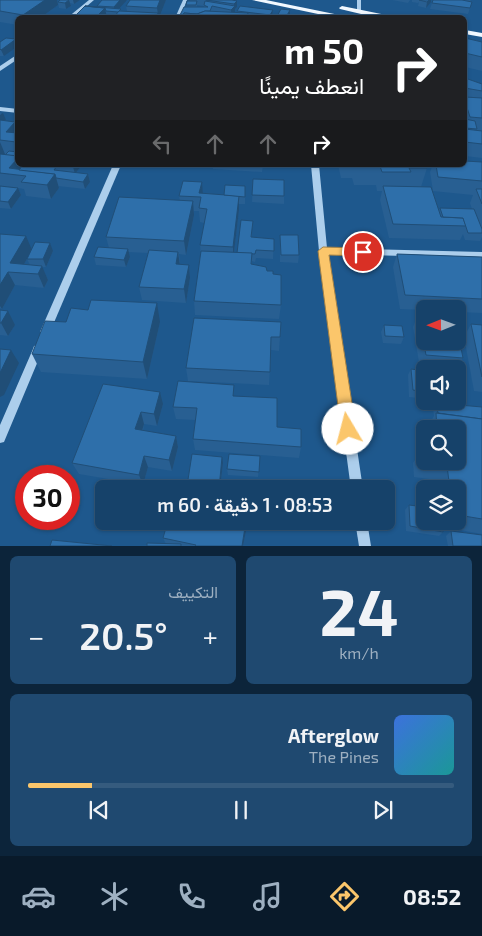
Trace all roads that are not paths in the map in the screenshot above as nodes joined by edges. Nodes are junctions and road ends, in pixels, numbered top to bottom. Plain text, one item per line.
1 (92, 0) edge
2 (184, 0) edge
3 (254, 0) edge
4 (297, 0) edge
5 (359, 0) edge
6 (359, 11) junction
7 (73, 15) edge
8 (178, 15) edge
9 (320, 15) edge
10 (377, 15) edge
11 (467, 32) edge
12 (482, 35) edge
13 (467, 41) edge
14 (474, 42) edge
15 (15, 58) edge
16 (0, 69) edge
17 (0, 109) edge
18 (15, 111) edge
19 (115, 167) edge
20 (315, 167) edge
21 (323, 251) junction
22 (482, 255) edge
23 (1, 434) edge
24 (356, 480) edge
25 (362, 530) edge
26 (365, 546) edge

1 - 7 street
2 - 8 street
3 - 9 main road
4 - 6 main road
5 - 6 street
6 - 10 main road
11 - 12 main road
13 - 14 main road
15 - 16 street
17 - 18 street
19 - 23 street
20 - 21 street
21 - 22 street
21 - 24 street
25 - 26 street

